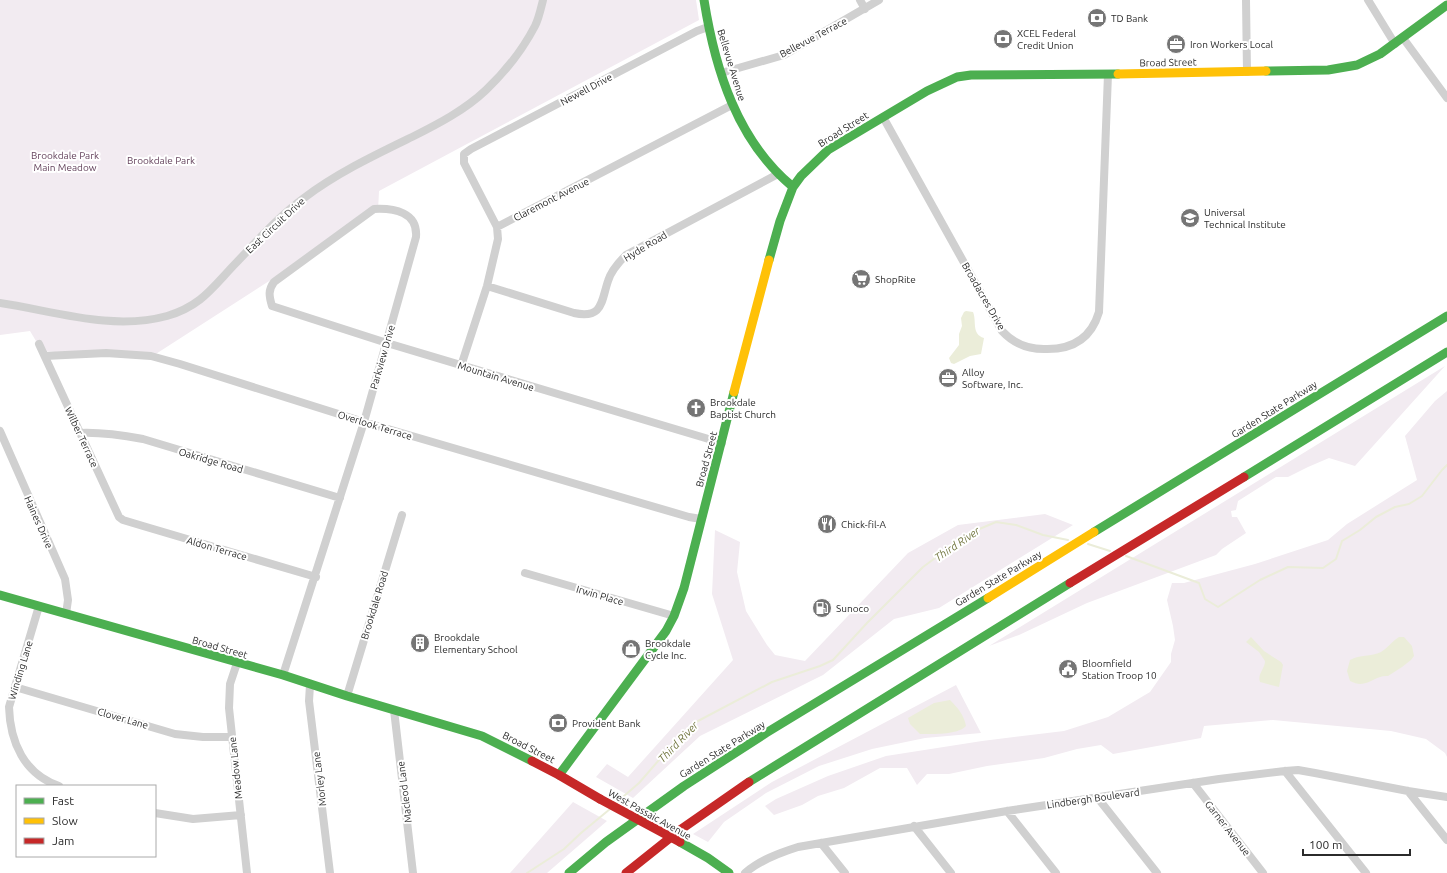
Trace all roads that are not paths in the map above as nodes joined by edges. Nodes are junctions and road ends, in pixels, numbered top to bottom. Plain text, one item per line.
1 (543, 0) edge
2 (704, 0) edge
3 (860, 0) edge
4 (879, 0) edge
5 (1246, 0) edge
6 (1368, 0) edge
7 (1447, 5) edge
8 (865, 9) junction
9 (708, 27) junction
10 (1403, 38) junction
11 (1395, 44) junction
12 (1247, 72) junction
13 (721, 73) junction
14 (1108, 74) junction
15 (1447, 98) edge
16 (732, 105) junction
17 (883, 117) junction
18 (778, 174) junction
19 (793, 188) junction
20 (497, 227) junction
21 (487, 286) junction
22 (0, 303) edge
23 (272, 306) joint
24 (1447, 316) edge
25 (387, 343) junction
26 (39, 344) dead end
27 (1447, 352) edge
28 (45, 356) junction
29 (461, 366) junction
30 (364, 422) junction
31 (0, 431) edge
32 (80, 433) junction
33 (722, 443) junction
34 (340, 498) junction
35 (402, 515) dead end
36 (119, 517) joint
37 (701, 519) junction
38 (525, 573) dead end
39 (316, 577) junction
40 (0, 595) edge
41 (39, 606) junction
42 (66, 614) junction
43 (674, 616) junction
44 (237, 663) junction
45 (283, 676) junction
46 (310, 685) junction
47 (15, 686) junction
48 (347, 696) junction
49 (394, 710) junction
50 (232, 737) junction
51 (1285, 771) junction
52 (559, 775) junction
53 (1193, 783) junction
54 (56, 785) edge
55 (1408, 791) junction
56 (1097, 797) junction
57 (1447, 797) edge
58 (1007, 811) junction
59 (156, 813) edge
60 (241, 815) junction
61 (914, 826) junction
62 (1447, 840) edge
63 (821, 843) junction
64 (247, 873) edge
65 (330, 873) edge
66 (413, 873) edge
67 (569, 873) edge
68 (626, 873) edge
69 (729, 873) edge
70 (745, 873) edge
71 (845, 873) edge
72 (951, 873) edge
73 (1056, 873) edge
74 (1157, 873) edge
75 (1263, 873) edge
76 (1366, 873) edge

1 - 22 street, East Circuit Drive
2 - 9 main road, Bellevue Avenue
3 - 8 street
4 - 8 street, Bellevue Terrace
5 - 12 street
6 - 11 street
7 - 10 main road, Broad Street
8 - 13 street, Bellevue Terrace
9 - 13 main road, Bellevue Avenue
9 - 20 street, Newell Drive
10 - 11 main road, Broad Street
10 - 15 street
11 - 12 main road, Broad Street
12 - 14 main road, Broad Street
13 - 16 main road, Bellevue Avenue
14 - 17 main road, Broad Street
14 - 17 street, Broadacres Drive
16 - 18 main road, Bellevue Avenue
16 - 20 street, Claremont Avenue
17 - 19 main road, Broad Street
18 - 19 main road, Bellevue Avenue
18 - 21 street, Hyde Road
19 - 33 main road, Broad Street
20 - 21 street
21 - 29 street
23 - 25 street, Mountain Avenue
23 - 25 street, Parkview Drive
24 - 67 main road, Garden State Parkway
25 - 29 street, Mountain Avenue
25 - 30 street, Parkview Drive
26 - 28 street, Wilber Terrace
27 - 68 main road
28 - 30 street, Overlook Terrace
28 - 32 street, Wilber Terrace
29 - 33 street, Mountain Avenue
30 - 34 street, Parkview Drive
30 - 37 street, Overlook Terrace
31 - 42 street, Haines Drive
32 - 34 street, Oakridge Road
32 - 36 street, Wilber Terrace
33 - 37 main road, Broad Street
34 - 39 street, Parkview Drive
35 - 48 street, Brookdale Road
36 - 39 street, Aldon Terrace
37 - 43 main road, Broad Street
38 - 43 street, Irwin Place
39 - 45 street, Parkview Drive
40 - 41 main road, Broad Street
41 - 42 main road, Broad Street
41 - 47 street, Winding Lane
42 - 44 main road, Broad Street
43 - 52 main road, Broad Street
44 - 45 main road, Broad Street
44 - 50 street, Meadow Lane
45 - 46 main road, Broad Street
46 - 48 main road, Broad Street
46 - 65 street, Morley Lane
47 - 50 street, Clover Lane
47 - 54 street, Winding Lane
48 - 49 main road, Broad Street
49 - 52 main road, Broad Street
49 - 66 street, Macleod Lane
50 - 60 street, Meadow Lane
51 - 53 street, Lindbergh Boulevard
51 - 55 street, Lindbergh Boulevard
51 - 76 street
52 - 69 main road, West Passaic Avenue, bridge
53 - 56 street, Lindbergh Boulevard
53 - 75 street, Garner Avenue
55 - 57 street, Lindbergh Boulevard
55 - 62 street
56 - 58 street, Lindbergh Boulevard
56 - 74 street
58 - 61 street, Lindbergh Boulevard
58 - 73 street
59 - 60 street
60 - 64 street, Meadow Lane
61 - 63 street, Lindbergh Boulevard
61 - 72 street
63 - 70 street, Lindbergh Boulevard
63 - 71 street

